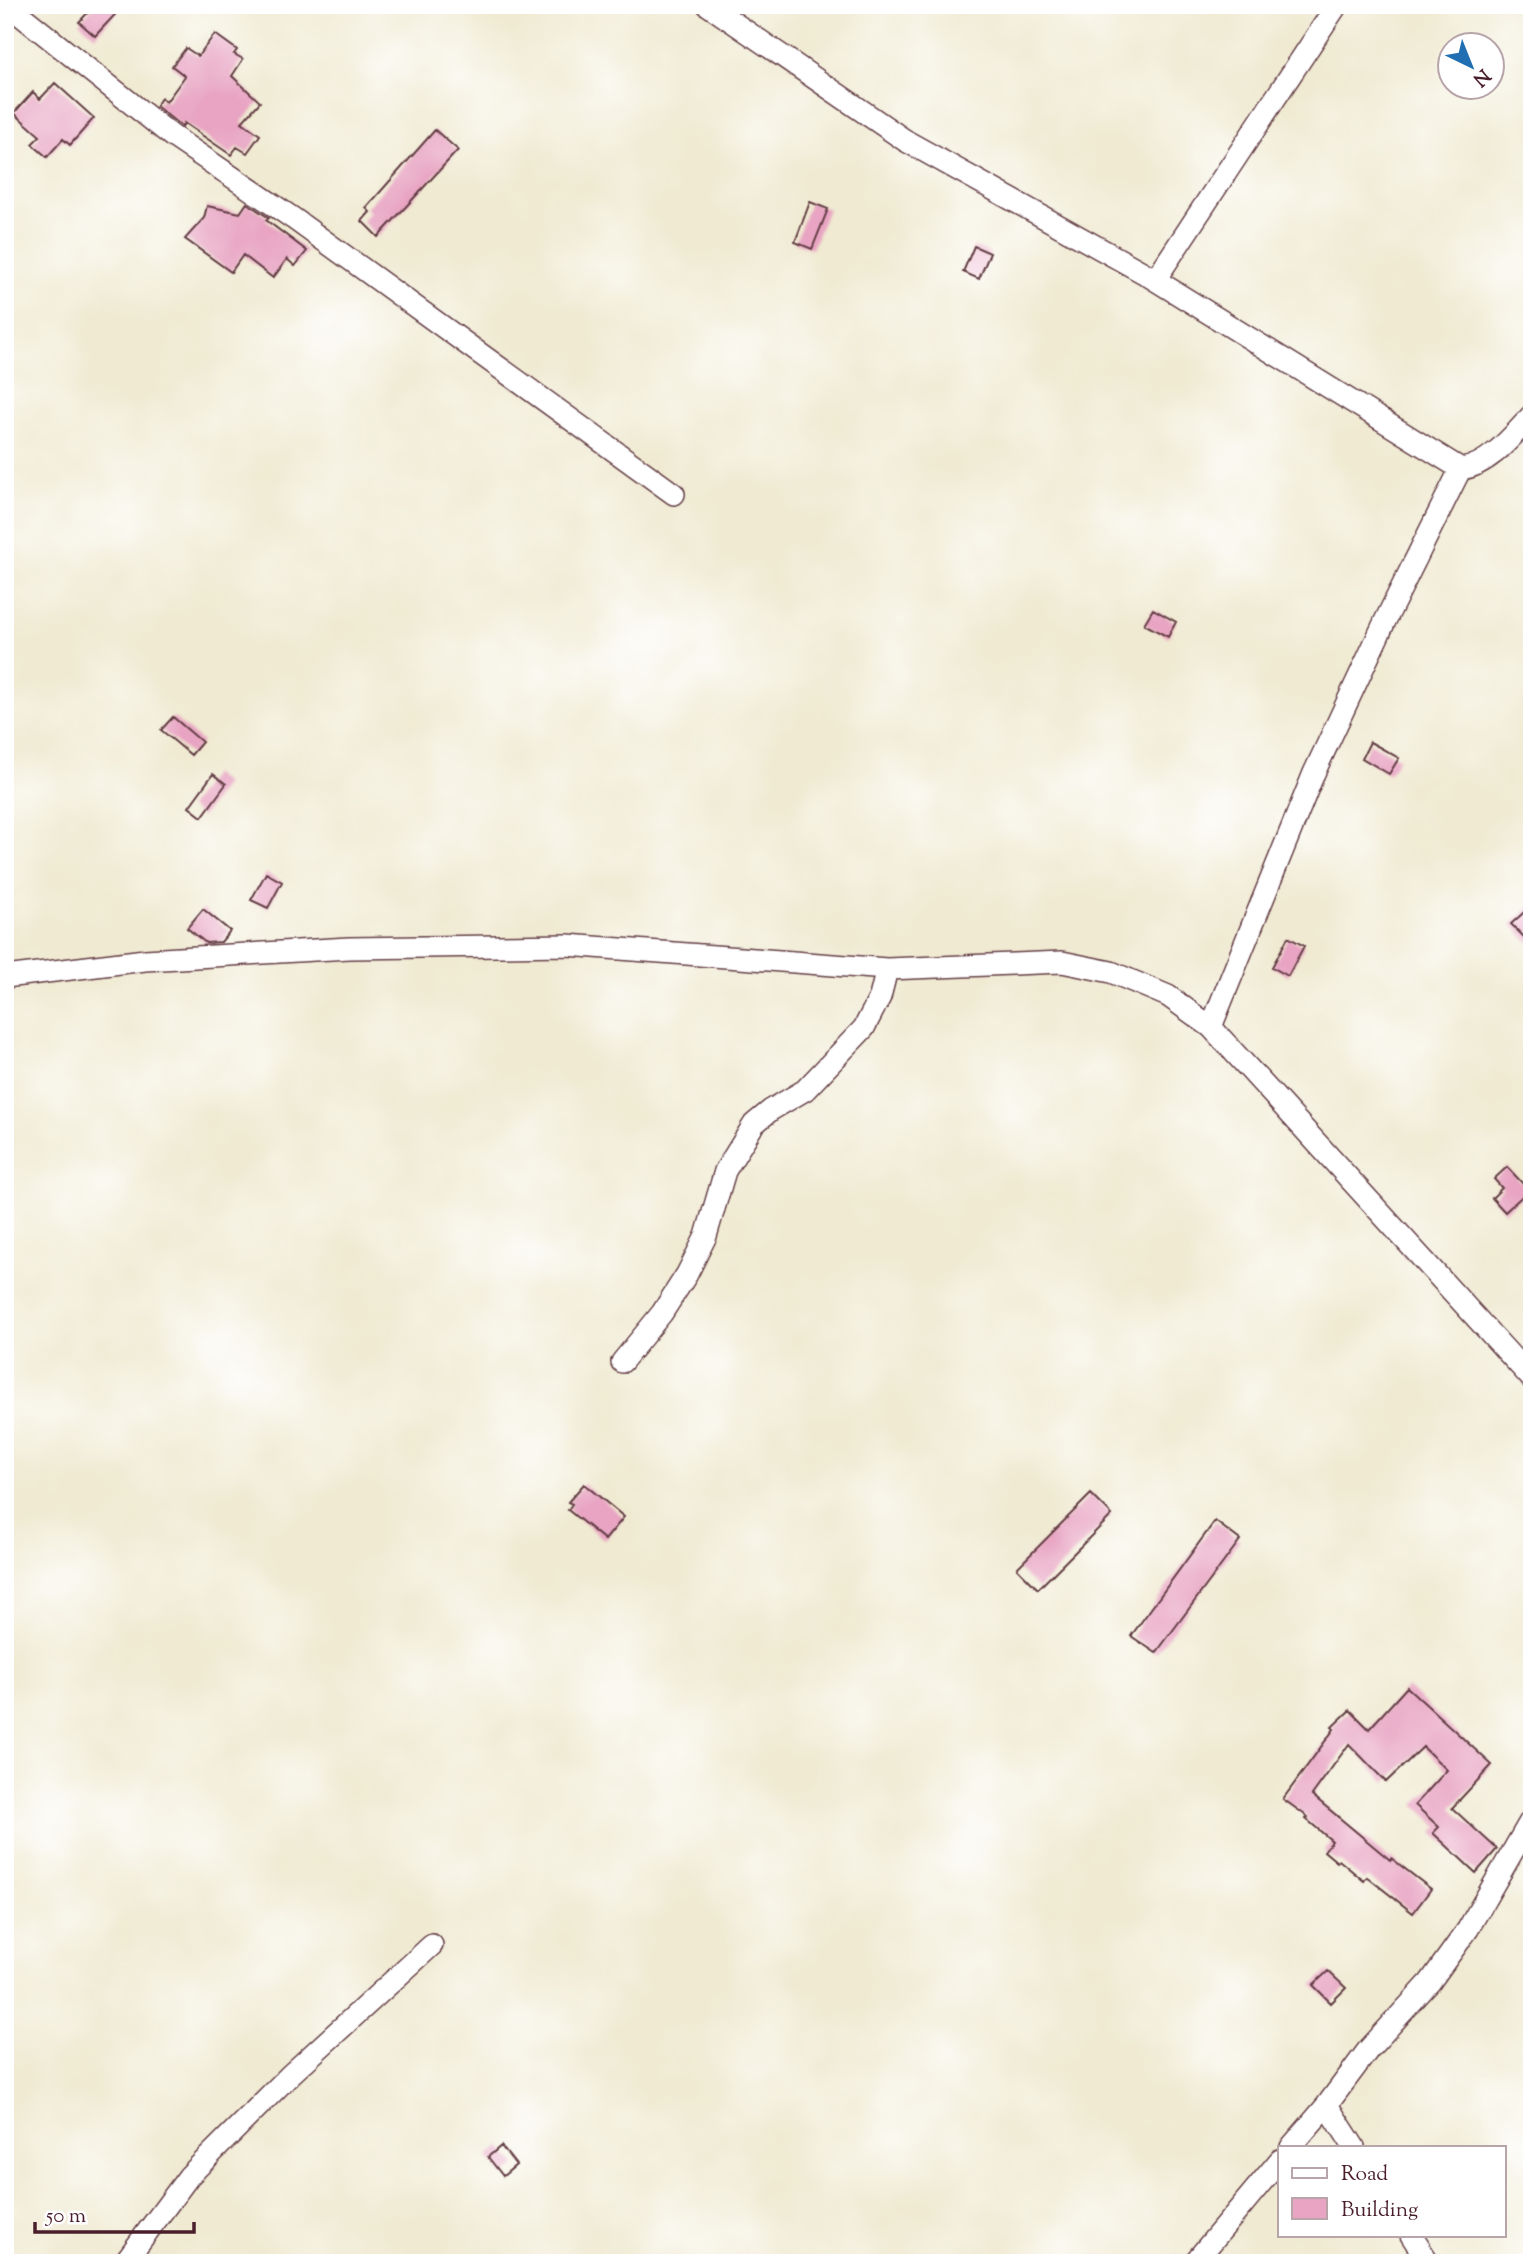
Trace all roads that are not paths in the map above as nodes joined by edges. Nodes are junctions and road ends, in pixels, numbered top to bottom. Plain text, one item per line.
1 (8, 5) edge
2 (708, 5) edge
3 (1337, 5) edge
4 (1155, 280) junction
5 (1532, 415) edge
6 (1461, 469) junction
7 (674, 494) dead end
8 (887, 969) junction
9 (5, 976) edge
10 (1211, 1027) junction
11 (622, 1362) dead end
12 (1532, 1379) edge
13 (1532, 1818) edge
14 (432, 1945) dead end
15 (1327, 2105) junction
16 (1292, 2146) edge
17 (1353, 2146) edge
18 (1278, 2162) edge
19 (1411, 2236) edge
20 (124, 2263) edge
21 (1194, 2263) edge
22 (1429, 2263) edge

1 - 7 street
2 - 4 street
3 - 4 street
4 - 6 street
5 - 6 street
6 - 10 street
8 - 9 street
8 - 10 street
8 - 11 street
10 - 12 street
13 - 15 street
14 - 20 street
15 - 16 street
15 - 17 street
18 - 21 street
19 - 22 street

